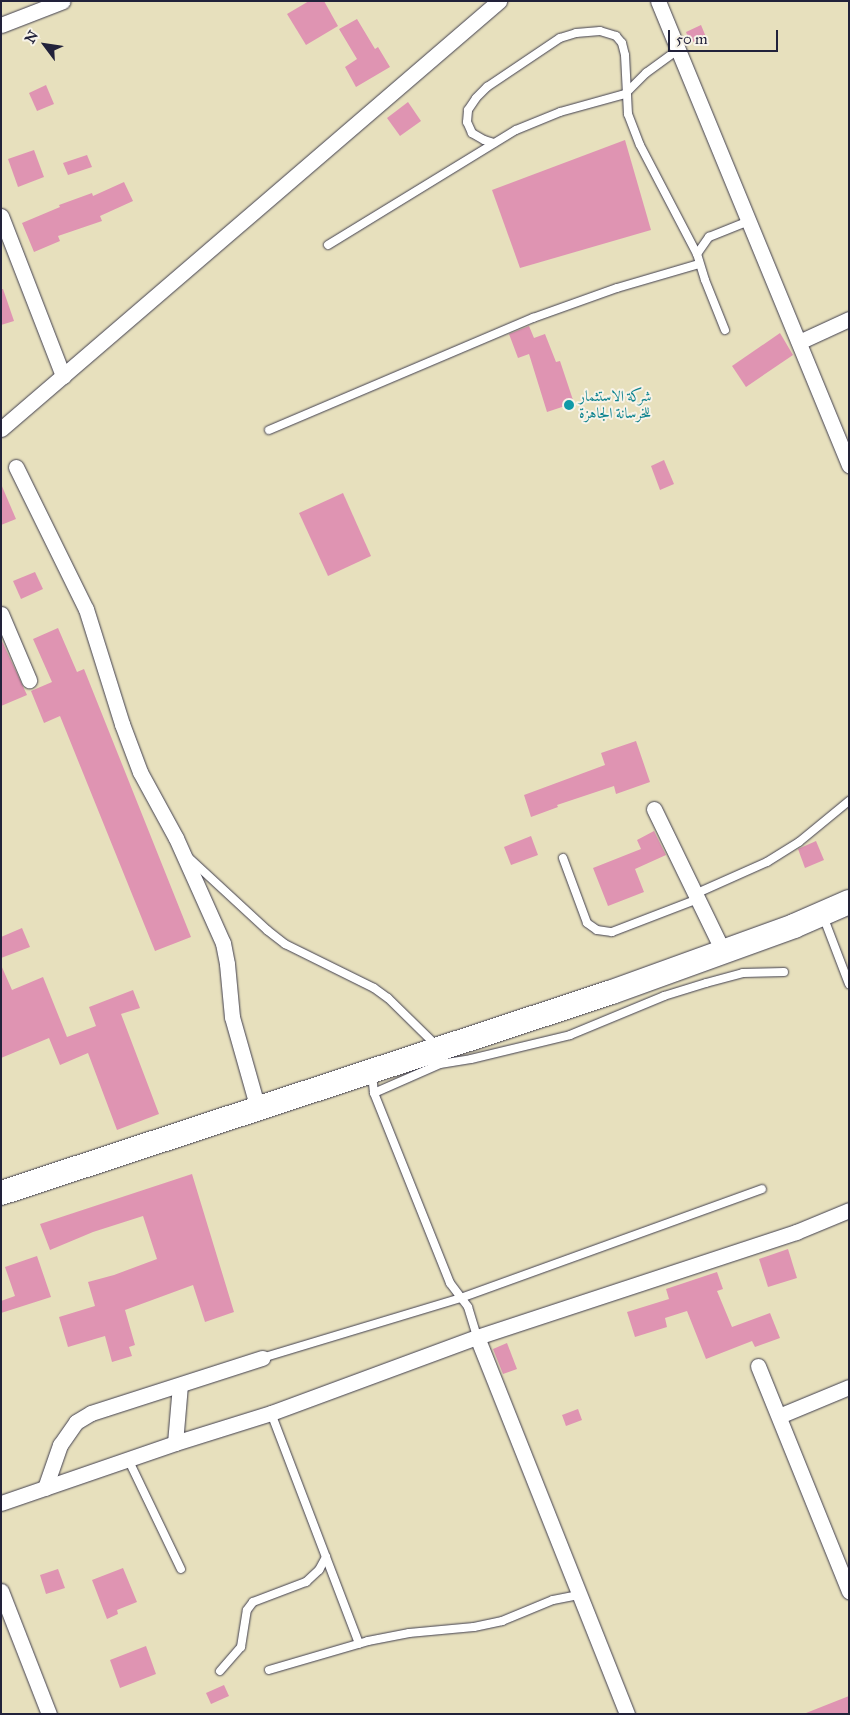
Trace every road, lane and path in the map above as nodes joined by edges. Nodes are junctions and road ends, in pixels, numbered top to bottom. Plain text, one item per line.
1 (63, 1) edge
2 (499, 1) edge
3 (658, 1) edge
4 (1, 25) edge
5 (678, 50) junction
6 (625, 94) junction
7 (494, 143) junction
8 (1, 216) edge
9 (749, 221) junction
10 (328, 245) dead end
11 (697, 254) junction
12 (698, 264) junction
13 (849, 319) edge
14 (725, 330) dead end
15 (799, 342) junction
16 (63, 376) junction
17 (1, 429) edge
18 (269, 430) dead end
19 (849, 465) edge
20 (16, 467) dead end
21 (1, 614) edge
22 (28, 680) dead end
23 (849, 802) edge
24 (654, 809) dead end
25 (182, 851) junction
26 (563, 858) dead end
27 (697, 896) junction
28 (849, 902) edge
29 (822, 914) junction
30 (723, 951) junction
31 (784, 972) dead end
32 (849, 984) edge
33 (439, 1048) junction
34 (373, 1082) junction
35 (258, 1109) junction
36 (762, 1189) dead end
37 (1, 1193) edge
38 (849, 1210) edge
39 (461, 1298) junction
40 (477, 1337) junction
41 (262, 1358) joint
42 (758, 1366) dead end
43 (180, 1384) junction
44 (849, 1387) edge
45 (271, 1413) junction
46 (778, 1416) junction
47 (175, 1443) junction
48 (128, 1459) junction
49 (45, 1488) junction
50 (1, 1503) edge
51 (326, 1557) junction
52 (844, 1567) edge
53 (181, 1570) dead end
54 (1, 1591) edge
55 (849, 1591) edge
56 (579, 1595) junction
57 (360, 1644) junction
58 (269, 1670) dead end
59 (220, 1671) dead end
60 (48, 1714) edge
61 (627, 1714) edge

1 - 4 street
2 - 16 street
3 - 5 street
5 - 6 lane
5 - 9 street
6 - 7 lane
6 - 7 lane
6 - 11 lane
7 - 10 lane
8 - 16 street
9 - 11 lane
9 - 15 street
11 - 12 lane
12 - 14 lane
12 - 18 lane
13 - 15 street
15 - 19 street
16 - 17 street
20 - 25 street
21 - 22 street
23 - 27 lane
24 - 27 street
25 - 33 lane
25 - 35 street
26 - 27 lane
27 - 30 street
28 - 29 main road
29 - 30 main road
29 - 32 lane
30 - 33 main road
31 - 34 lane
33 - 34 main road
34 - 35 main road
34 - 39 lane
35 - 37 main road
36 - 39 lane
38 - 40 street
39 - 40 lane
39 - 41 lane
40 - 45 street
40 - 56 street
41 - 43 street
42 - 46 street
43 - 47 street
43 - 49 street
44 - 46 street
45 - 47 street
45 - 51 lane
46 - 52 street
47 - 48 street
48 - 49 street
48 - 53 lane
49 - 50 street
51 - 57 lane
51 - 59 lane
52 - 55 street
54 - 60 street
56 - 57 lane
56 - 61 street
57 - 58 lane

